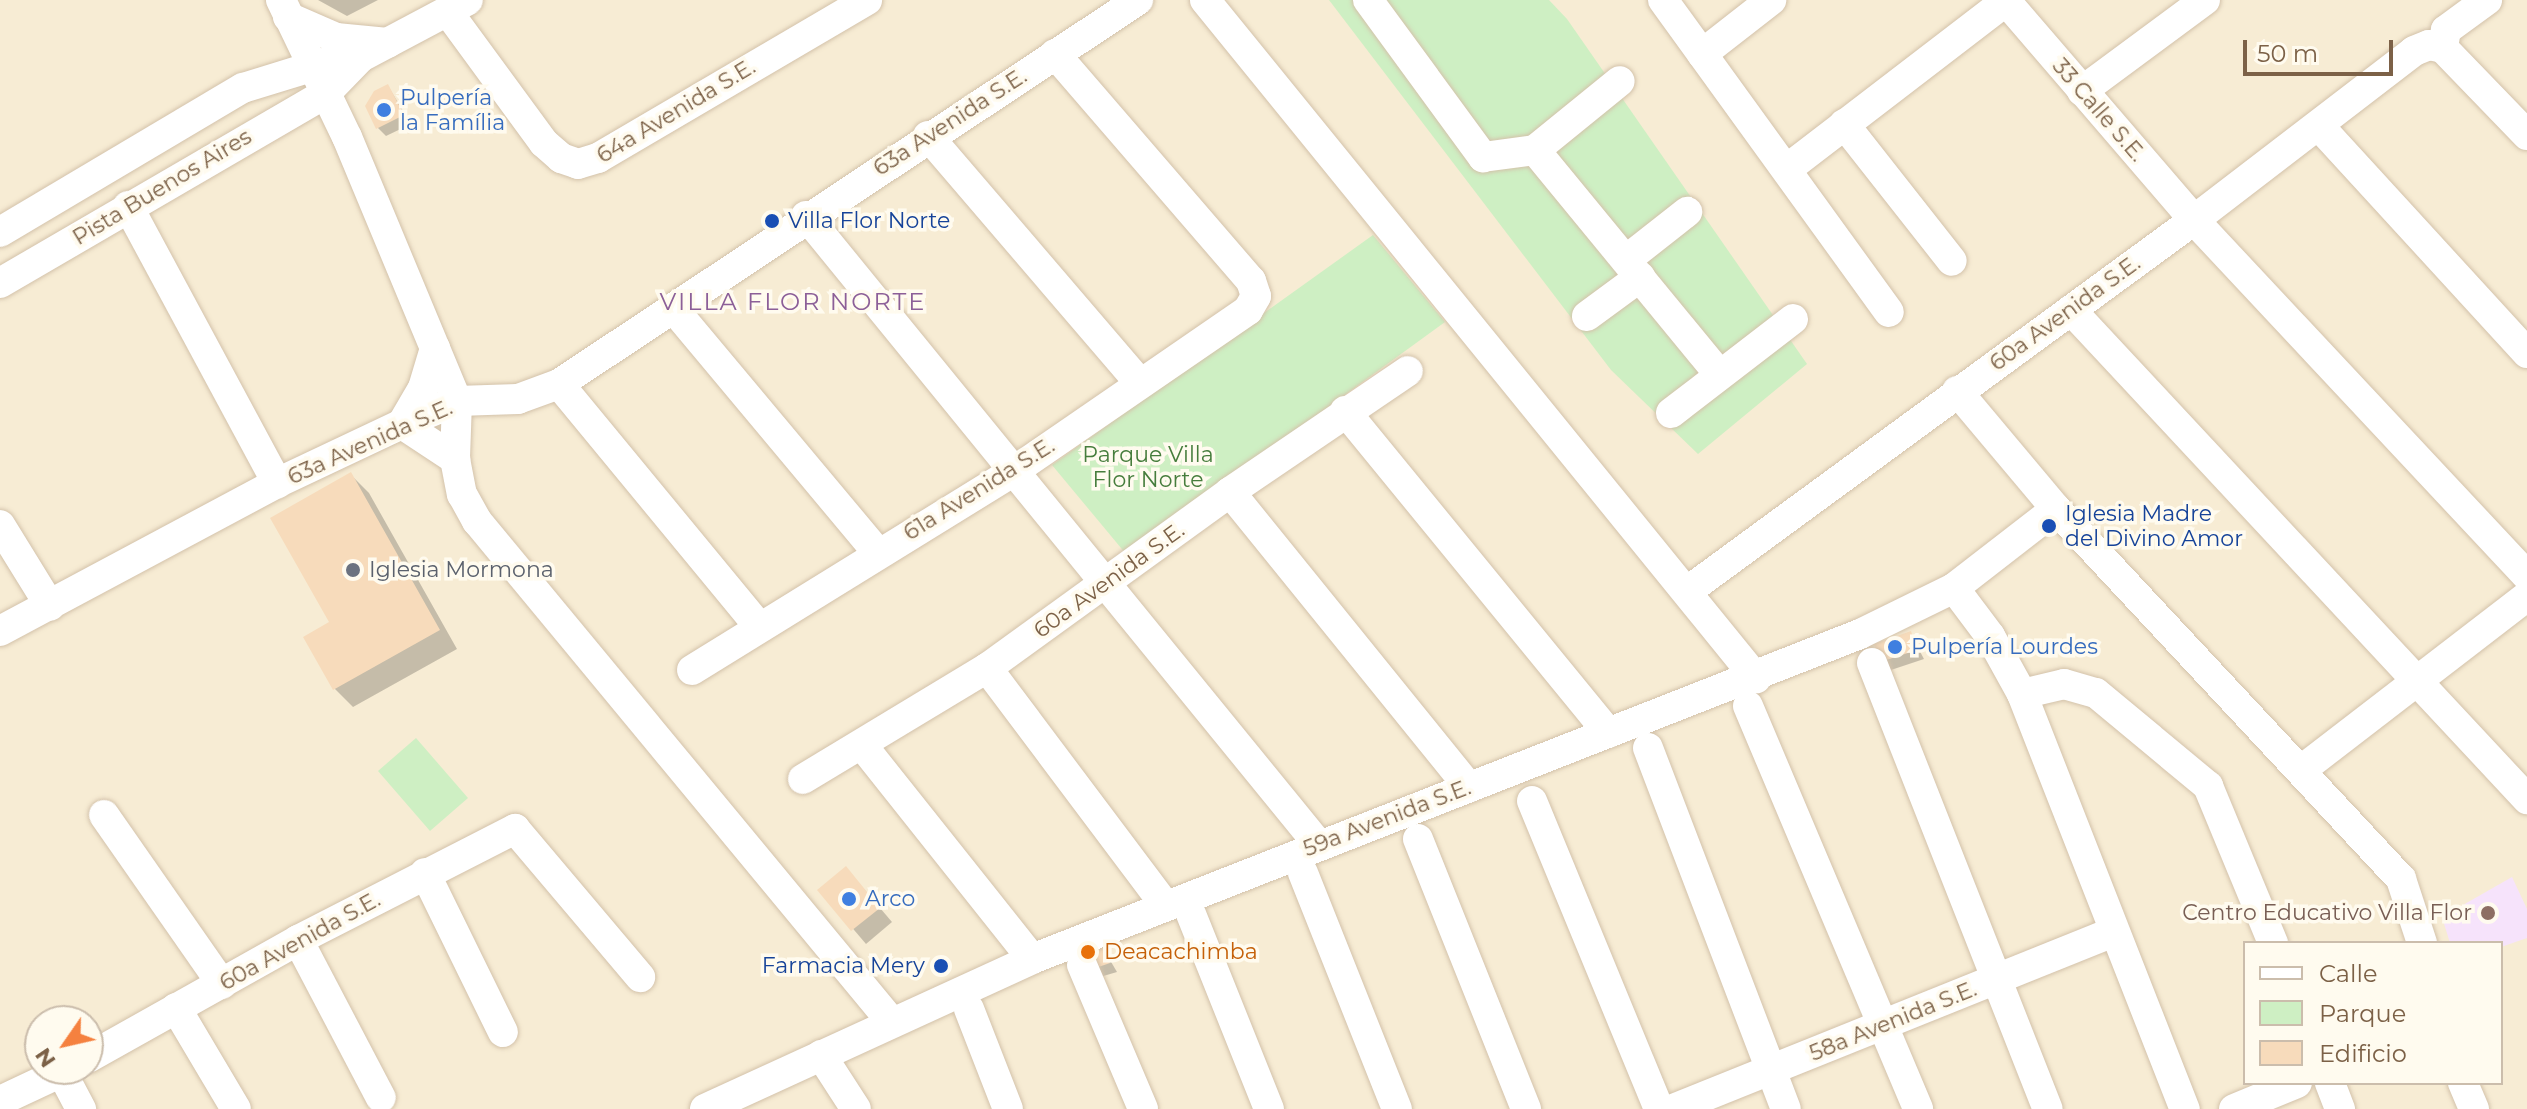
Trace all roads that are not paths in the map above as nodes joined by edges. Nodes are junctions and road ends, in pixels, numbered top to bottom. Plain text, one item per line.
1 (867, 0) edge
2 (1138, 0) edge
3 (1205, 0) edge
4 (1368, 0) edge
5 (1663, 0) edge
6 (1771, 0) edge
7 (2205, 0) edge
8 (2487, 0) edge
9 (2005, 1) edge
10 (458, 6) edge
11 (285, 8) edge
12 (388, 43) junction
13 (2443, 48) junction
14 (1055, 54) junction
15 (1702, 54) junction
16 (361, 57) junction
17 (312, 63) junction
18 (1620, 81) dead end
19 (243, 88) junction
20 (2082, 91) junction
21 (326, 93) junction
22 (275, 121) junction
23 (1844, 124) junction
24 (2319, 126) junction
25 (2527, 135) edge
26 (928, 136) junction
27 (347, 137) junction
28 (1535, 150) junction
29 (1787, 169) junction
30 (128, 206) junction
31 (1687, 212) dead end
32 (806, 216) junction
33 (2194, 220) junction
34 (0, 232) edge
35 (1952, 261) dead end
36 (1633, 269) junction
37 (0, 283) edge
38 (673, 308) junction
39 (2071, 310) junction
40 (1889, 312) dead end
41 (1587, 316) dead end
42 (1793, 319) dead end
43 (435, 348) junction
44 (2527, 353) edge
45 (1408, 371) dead end
46 (1719, 374) junction
47 (1139, 382) junction
48 (559, 384) junction
49 (1957, 391) junction
50 (518, 399) junction
51 (457, 401) junction
52 (1345, 411) junction
53 (1671, 413) dead end
54 (402, 424) junction
55 (454, 452) junction
56 (1017, 469) junction
57 (277, 483) junction
58 (1230, 492) junction
59 (2056, 509) junction
60 (0, 525) edge
61 (877, 552) junction
62 (2527, 576) edge
63 (1108, 581) junction
64 (1954, 588) junction
65 (1689, 590) junction
66 (2527, 596) edge
67 (50, 606) junction
68 (759, 627) junction
69 (0, 631) edge
70 (1872, 663) dead end
71 (987, 668) junction
72 (692, 670) dead end
73 (2413, 681) junction
74 (1752, 692) junction
75 (2022, 694) junction
76 (1609, 733) junction
77 (862, 745) junction
78 (1648, 748) dead end
79 (2304, 768) junction
80 (803, 779) dead end
81 (1469, 787) junction
82 (2527, 799) edge
83 (1532, 801) dead end
84 (104, 815) dead end
85 (1418, 839) dead end
86 (1318, 844) junction
87 (425, 873) junction
88 (1303, 873) dead end
89 (1178, 910) junction
90 (2114, 932) junction
91 (298, 940) junction
92 (2272, 941) edge
93 (2421, 941) edge
94 (1032, 959) junction
95 (1082, 965) dead end
96 (640, 977) dead end
97 (1998, 978) junction
98 (222, 984) junction
99 (176, 1008) junction
100 (969, 1009) dead end
101 (890, 1020) junction
102 (1884, 1024) junction
103 (503, 1032) dead end
104 (104, 1049) edge
105 (821, 1055) junction
106 (1772, 1070) junction
107 (35, 1085) edge
108 (71, 1085) edge
109 (2292, 1085) edge
110 (2331, 1085) edge
111 (2464, 1085) edge
112 (381, 1098) dead end
113 (0, 1101) edge
114 (81, 1109) edge
115 (236, 1109) edge
116 (705, 1109) edge
117 (856, 1109) edge
118 (1008, 1109) edge
119 (1143, 1109) edge
120 (1269, 1109) edge
121 (1397, 1109) edge
122 (1526, 1109) edge
123 (1659, 1109) edge
124 (1673, 1109) edge
125 (1786, 1109) edge
126 (1918, 1109) edge
127 (2048, 1109) edge
128 (2185, 1109) edge
129 (2234, 1109) edge
130 (2340, 1109) edge
131 (2474, 1109) edge

1 - 10 street, 64a Avenida S.E.
2 - 14 street, 63a Avenida S.E.
3 - 65 street
4 - 28 street
5 - 15 street
6 - 15 street
7 - 20 street
8 - 13 street
9 - 20 street, 33 Calle S.E.
9 - 23 street
10 - 12 street
11 - 12 street
11 - 17 street
11 - 19 street
12 - 16 street
13 - 24 street, 60a Avenida S.E.
13 - 25 street
14 - 26 street, 63a Avenida S.E.
14 - 47 street, 61a Avenida S.E.
15 - 29 street
16 - 17 street, Pista Buenos Aires
16 - 21 street, Pista Buenos Aires
17 - 19 street, Pista Buenos Aires
17 - 21 street
18 - 28 street
19 - 34 street, Pista Buenos Aires
20 - 33 street, 33 Calle S.E.
21 - 22 street, Pista Buenos Aires
21 - 27 street
22 - 27 street
22 - 30 street, Pista Buenos Aires
23 - 29 street
23 - 35 street
24 - 33 street, 60a Avenida S.E.
24 - 44 street
26 - 32 street, 63a Avenida S.E.
26 - 47 street
27 - 43 street
28 - 36 street
29 - 40 street
30 - 37 street, Pista Buenos Aires
30 - 57 street
31 - 36 street
32 - 38 street, 63a Avenida S.E.
32 - 56 street
33 - 39 street, 60a Avenida S.E.
33 - 62 street, 33 Calle S.E.
36 - 41 street
36 - 46 street
38 - 48 street, 63a Avenida S.E.
38 - 61 street
39 - 49 street, 60a Avenida S.E.
39 - 73 street
42 - 46 street
43 - 51 street
43 - 54 street
45 - 52 street, 60a Avenida S.E.
46 - 53 street
47 - 56 street, 61a Avenida S.E.
48 - 50 street, 63a Avenida S.E.
48 - 68 street
49 - 59 street
49 - 65 street, 60a Avenida S.E.
50 - 51 street, 63a Avenida S.E.
50 - 55 street
51 - 54 street, 63a Avenida S.E.
51 - 55 street
52 - 58 street, 60a Avenida S.E.
52 - 76 street
54 - 55 street
54 - 57 street, 63a Avenida S.E.
55 - 101 street
56 - 61 street, 61a Avenida S.E.
56 - 63 street
57 - 67 street, 63a Avenida S.E.
58 - 63 street, 60a Avenida S.E.
58 - 81 street
59 - 64 street, 59a Avenida S.E.
59 - 79 street
60 - 67 street
61 - 68 street, 61a Avenida S.E.
63 - 71 street, 60a Avenida S.E.
63 - 86 street
64 - 74 street, 59a Avenida S.E.
64 - 75 street
65 - 74 street
66 - 73 street
67 - 69 street, 63a Avenida S.E.
68 - 72 street, 61a Avenida S.E.
70 - 97 street
71 - 77 street, 60a Avenida S.E.
71 - 89 street
73 - 79 street
73 - 82 street
74 - 76 street, 59a Avenida S.E.
74 - 102 street
75 - 90 street
75 - 92 street
76 - 81 street, 59a Avenida S.E.
77 - 80 street, 60a Avenida S.E.
77 - 94 street
78 - 106 street
79 - 93 street
81 - 86 street, 59a Avenida S.E.
83 - 123 street
84 - 98 street
85 - 122 street
86 - 89 street, 59a Avenida S.E.
87 - 91 street, 60a Avenida S.E.
87 - 96 street, 60a Avenida S.E.
87 - 103 street
88 - 121 street
89 - 94 street, 59a Avenida S.E.
89 - 120 street
90 - 97 street, 58a Avenida S.E.
90 - 128 street
91 - 98 street, 60a Avenida S.E.
91 - 112 street
94 - 101 street, 59a Avenida S.E.
95 - 119 street
97 - 102 street, 58a Avenida S.E.
97 - 127 street
98 - 99 street, 60a Avenida S.E.
99 - 104 street, 60a Avenida S.E.
99 - 115 street
100 - 118 street
101 - 105 street, 59a Avenida S.E.
102 - 106 street, 58a Avenida S.E.
102 - 126 street
105 - 116 street, 59a Avenida S.E.
105 - 117 street
106 - 124 street, 58a Avenida S.E.
106 - 125 street
107 - 113 street
108 - 114 street
109 - 129 street
110 - 130 street
111 - 131 street

